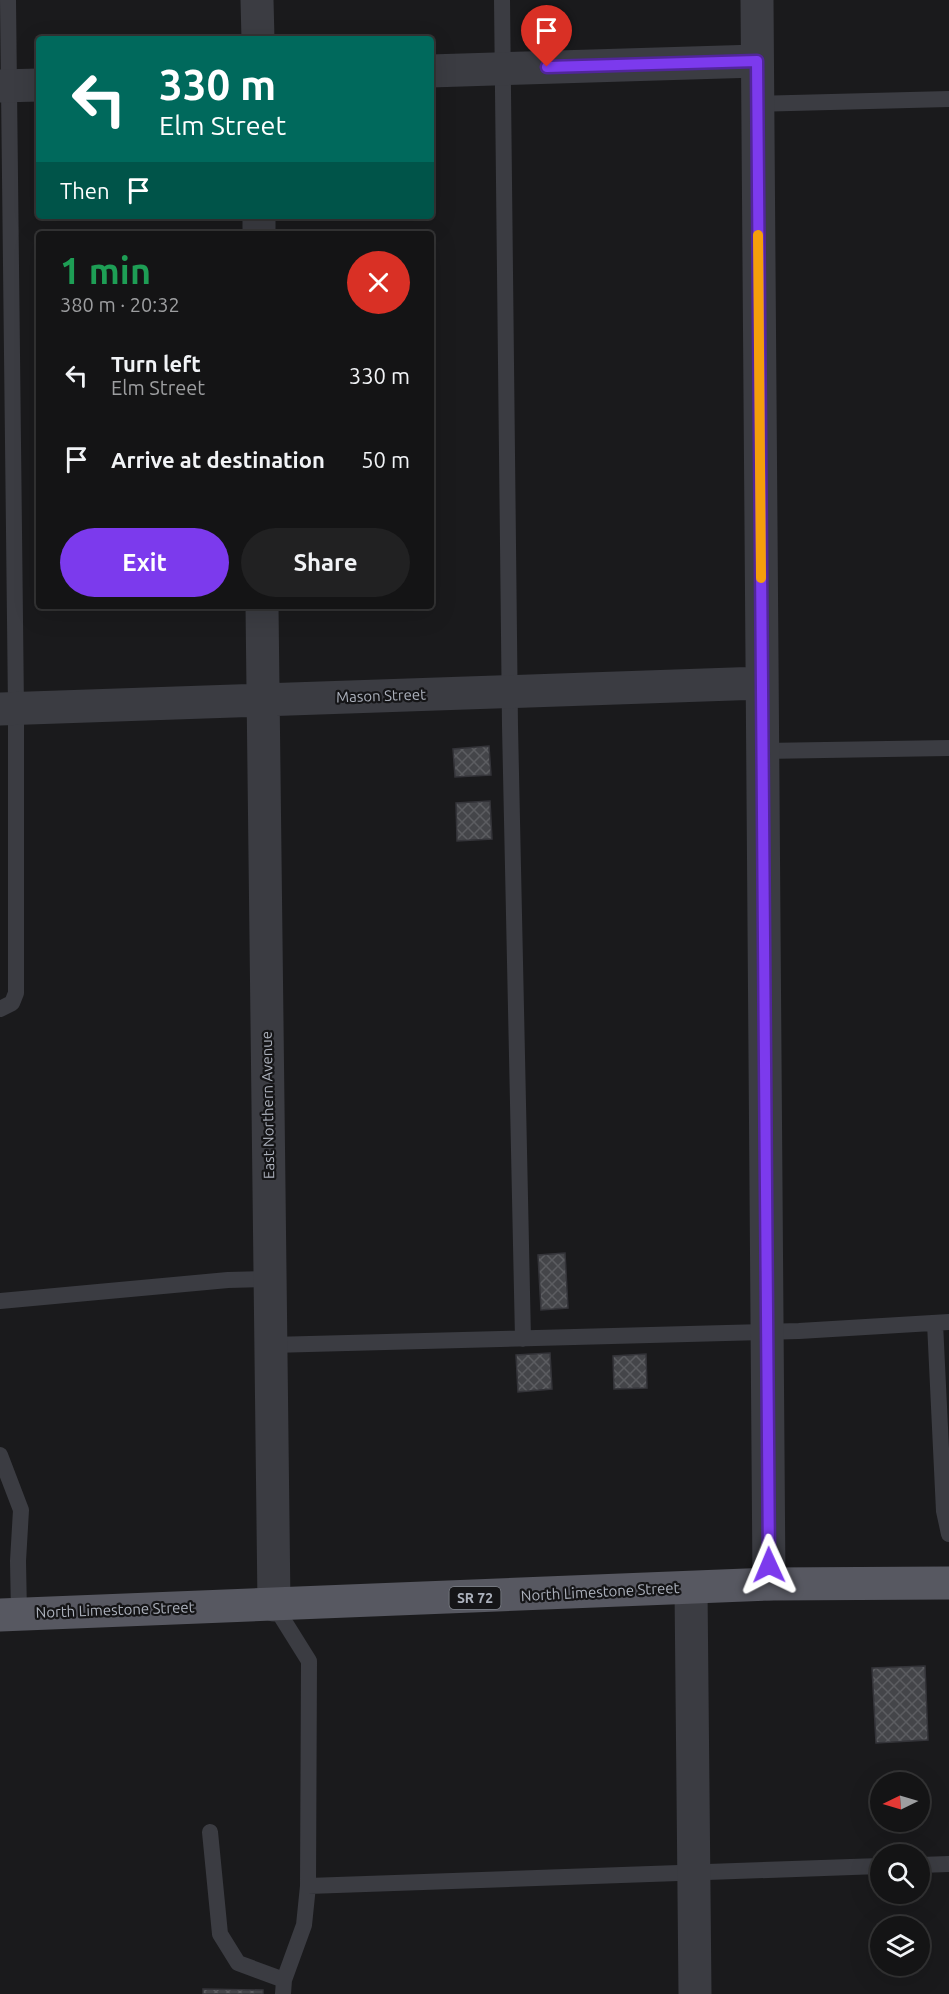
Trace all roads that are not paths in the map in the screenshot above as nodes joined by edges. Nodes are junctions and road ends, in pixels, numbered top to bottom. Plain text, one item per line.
1 (8, 0) edge
2 (257, 0) edge
3 (502, 0) edge
4 (757, 0) edge
5 (258, 36) edge
6 (757, 61) junction
7 (503, 69) junction
8 (434, 71) edge
9 (16, 85) edge
10 (949, 99) edge
11 (758, 104) junction
12 (262, 609) edge
13 (762, 682) junction
14 (510, 693) junction
15 (262, 699) junction
16 (8, 708) edge
17 (949, 748) edge
18 (763, 751) junction
19 (0, 1009) edge
20 (270, 1279) junction
21 (0, 1302) edge
22 (942, 1323) edge
23 (768, 1331) junction
24 (523, 1339) junction
25 (271, 1345) junction
26 (0, 1455) edge
27 (949, 1534) edge
28 (949, 1583) edge
29 (770, 1584) junction
30 (691, 1588) junction
31 (274, 1605) junction
32 (9, 1614) edge
33 (210, 1832) dead end
34 (949, 1864) edge
35 (930, 1865) edge
36 (870, 1866) edge
37 (693, 1871) junction
38 (308, 1886) junction
39 (284, 1987) edge
40 (695, 1994) edge

1 - 9 lane
2 - 5 street
3 - 7 lane
4 - 6 street
6 - 7 street
6 - 11 street
7 - 8 street
7 - 14 lane
9 - 16 lane
10 - 11 lane
11 - 13 street
12 - 15 street, East Northern Avenue
13 - 14 street, Mason Street
13 - 18 street
14 - 15 street, Mason Street
14 - 24 lane
15 - 16 street, Mason Street
15 - 20 street, East Northern Avenue
16 - 19 lane
17 - 18 lane
18 - 23 street
20 - 21 lane
20 - 25 street, East Northern Avenue
22 - 23 lane
22 - 27 lane
23 - 24 lane
23 - 29 street
24 - 25 lane
25 - 31 street, East Northern Avenue
26 - 32 lane
28 - 29 main road, North Limestone Street / SR 72
29 - 30 main road, North Limestone Street / SR 72
30 - 31 main road, North Limestone Street / SR 72
30 - 37 street
31 - 32 main road, North Limestone Street / SR 72
31 - 38 lane
33 - 39 lane
34 - 35 lane
36 - 37 lane
37 - 38 lane
37 - 40 street
38 - 39 lane

